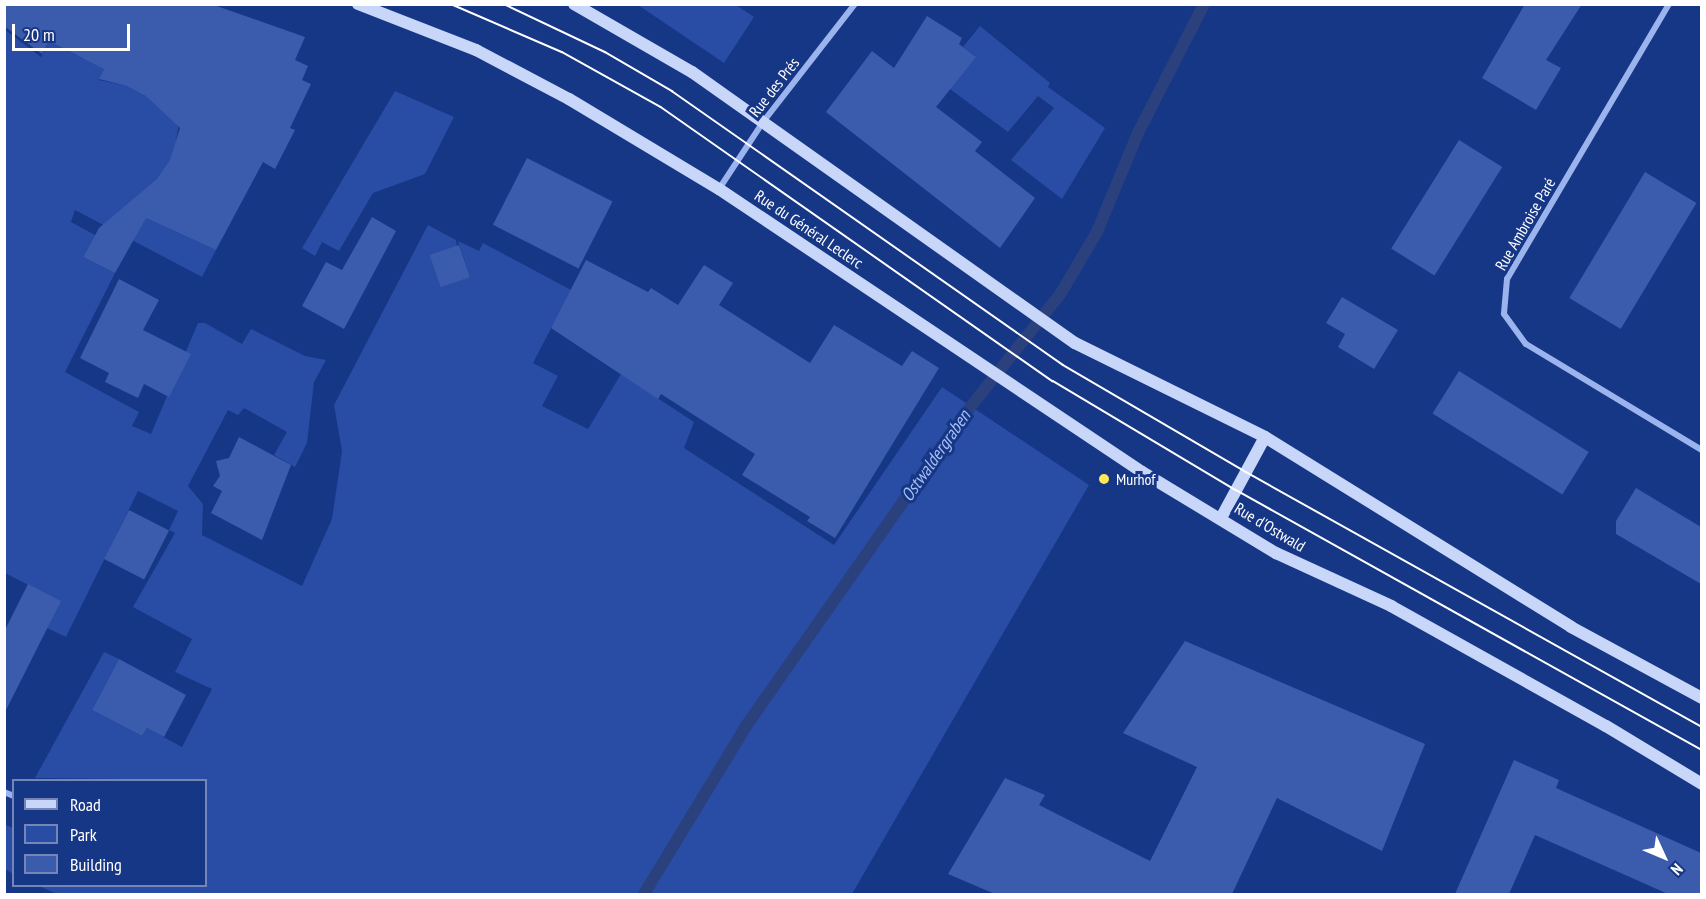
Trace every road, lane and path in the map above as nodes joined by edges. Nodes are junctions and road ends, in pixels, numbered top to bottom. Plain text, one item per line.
1 (358, 4) edge
2 (574, 4) edge
3 (855, 4) edge
4 (1669, 4) edge
5 (763, 122) junction
6 (719, 189) junction
7 (1265, 437) junction
8 (1701, 450) edge
9 (1221, 518) junction
10 (1701, 698) edge
11 (1701, 784) edge

1 - 6 main road, Rue du Général Leclerc
2 - 5 main road
3 - 5 street, Rue des Prés
4 - 8 street, Rue Ambroise Paré
5 - 6 street, Rue des Prés
5 - 7 main road
6 - 9 main road, Rue du Général Leclerc
7 - 9 main road, Rue d'Ostwald
7 - 10 main road
9 - 11 main road, Rue d'Ostwald

